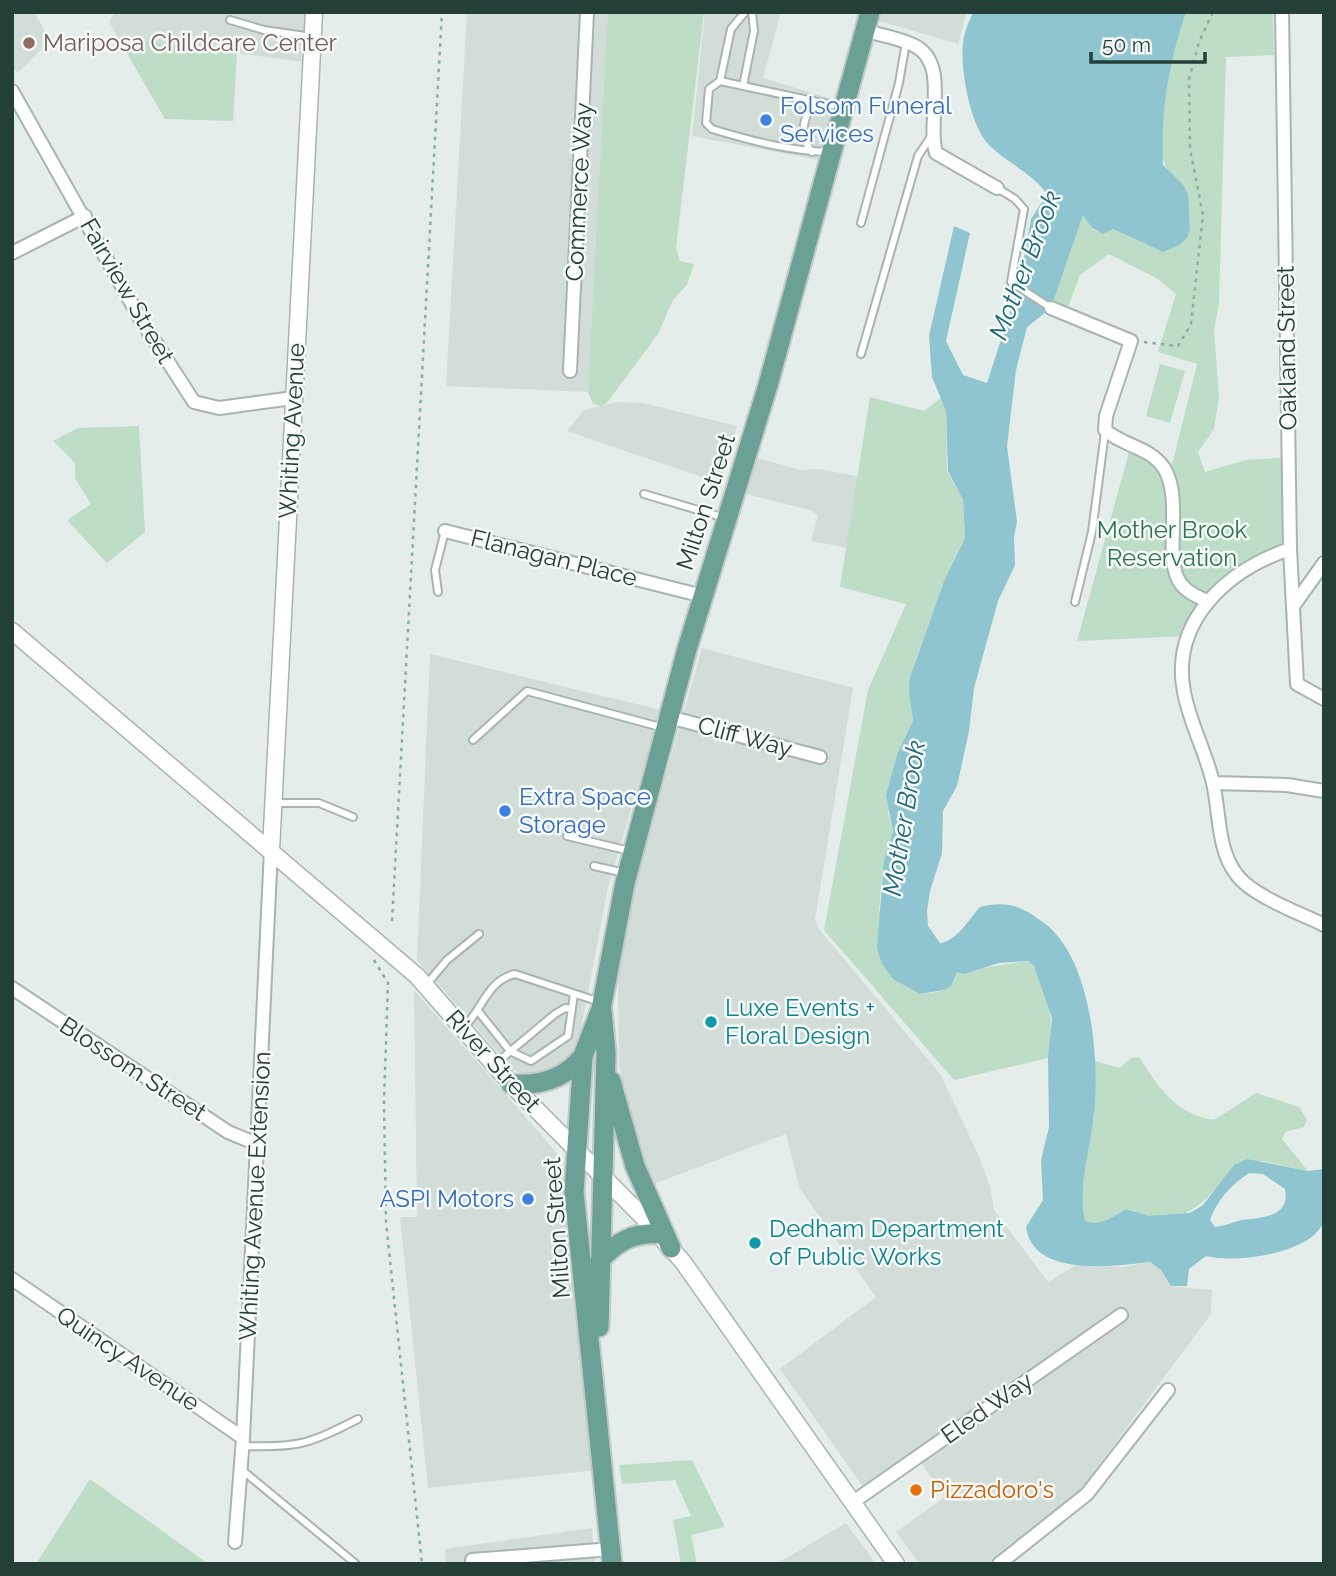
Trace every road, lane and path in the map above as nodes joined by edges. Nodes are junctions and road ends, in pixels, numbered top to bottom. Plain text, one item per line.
1 (314, 12) edge
2 (442, 12) edge
3 (587, 12) edge
4 (746, 12) edge
5 (752, 12) edge
6 (1213, 12) edge
7 (1282, 12) edge
8 (230, 20) dead end
9 (868, 22) edge
10 (312, 37) junction
11 (906, 42) junction
12 (720, 81) junction
13 (743, 86) junction
14 (12, 90) edge
15 (822, 103) junction
16 (844, 108) junction
17 (933, 134) junction
18 (812, 152) junction
19 (832, 152) junction
20 (997, 188) joint
21 (85, 216) junction
22 (861, 223) dead end
23 (12, 253) edge
24 (1051, 309) joint
25 (1130, 341) junction
26 (862, 354) dead end
27 (570, 372) dead end
28 (293, 398) junction
29 (1105, 430) junction
30 (644, 494) dead end
31 (727, 519) junction
32 (445, 531) joint
33 (1290, 549) junction
34 (1324, 563) edge
35 (438, 592) dead end
36 (703, 596) junction
37 (1208, 601) junction
38 (1075, 602) dead end
39 (1294, 605) junction
40 (14, 635) edge
41 (1324, 699) edge
42 (668, 723) junction
43 (473, 740) dead end
44 (820, 757) dead end
45 (1213, 783) junction
46 (1324, 791) edge
47 (274, 803) junction
48 (353, 817) dead end
49 (567, 836) dead end
50 (271, 850) junction
51 (633, 852) junction
52 (594, 866) dead end
53 (627, 873) junction
54 (392, 920) dead end
55 (1324, 925) edge
56 (478, 934) dead end
57 (388, 983) dead end
58 (425, 985) junction
59 (12, 988) edge
60 (574, 994) junction
61 (602, 1006) junction
62 (572, 1009) junction
63 (478, 1011) junction
64 (462, 1029) junction
65 (510, 1051) junction
66 (606, 1053) junction
67 (583, 1056) junction
68 (494, 1066) junction
69 (511, 1084) junction
70 (257, 1144) junction
71 (575, 1150) junction
72 (601, 1175) junction
73 (665, 1241) junction
74 (600, 1260) junction
75 (12, 1279) edge
76 (1121, 1315) dead end
77 (1168, 1390) dead end
78 (597, 1405) junction
79 (358, 1419) dead end
80 (243, 1442) junction
81 (241, 1468) junction
82 (853, 1502) junction
83 (234, 1542) dead end
84 (612, 1557) edge
85 (472, 1562) edge
86 (894, 1563) edge
87 (356, 1564) edge
88 (422, 1564) edge
89 (999, 1564) edge

1 - 10 street, Whiting Avenue
2 - 54 path
3 - 27 street, Commerce Way
4 - 12 lane
5 - 13 lane
6 - 25 path
7 - 33 street, Oakland Street
8 - 10 lane
9 - 11 street
9 - 16 main road, Milton Street
10 - 28 street, Whiting Avenue
11 - 17 street
11 - 22 lane
12 - 13 lane
12 - 18 lane
13 - 15 lane
14 - 21 street, Fairview Street
15 - 16 lane
15 - 18 lane
16 - 19 main road, Milton Street
17 - 20 street
17 - 26 lane
18 - 19 lane
19 - 31 main road, Milton Street
20 - 24 lane
21 - 23 street
21 - 28 street, Fairview Street
24 - 25 street
25 - 29 street
28 - 47 street, Whiting Avenue
29 - 37 street
29 - 38 lane
30 - 31 lane
31 - 36 main road, Milton Street
32 - 35 lane
32 - 36 street, Flanagan Place
33 - 37 street
33 - 39 street, Oakland Street
34 - 39 street
36 - 42 main road, Milton Street
37 - 45 street
39 - 41 street, Oakland Street
40 - 50 street, River Street
42 - 43 lane
42 - 44 street, Cliff Way
42 - 51 main road, Milton Street
45 - 46 street
45 - 55 street
47 - 48 lane
47 - 50 street, Whiting Avenue
49 - 51 lane
50 - 58 street, River Street
50 - 70 street, Whiting Avenue Extension
51 - 53 main road, Milton Street
52 - 53 lane
53 - 61 main road, Milton Street
56 - 58 lane
57 - 88 path
58 - 64 street, River Street
59 - 70 street, Blossom Street
60 - 61 lane
60 - 62 lane
60 - 63 lane
61 - 66 main road, Milton Street
61 - 67 main road, Milton Street
62 - 65 lane
62 - 65 lane
63 - 64 lane
63 - 65 lane
64 - 68 street, River Street
65 - 68 lane
66 - 72 main road, Milton Street
66 - 73 main road
67 - 69 main road
67 - 71 main road, Milton Street
68 - 69 street, River Street
69 - 71 street, River Street
70 - 80 street, Whiting Avenue Extension
71 - 72 street, River Street
71 - 78 main road, Milton Street
72 - 73 street, River Street
72 - 74 main road, Milton Street
73 - 74 main road
73 - 82 street, River Street
74 - 78 main road, Milton Street
75 - 80 street, Quincy Avenue
76 - 82 street, Eled Way
77 - 89 street
78 - 84 main road, Milton Street
79 - 80 lane
80 - 81 street, Whiting Avenue Extension
81 - 83 street, Whiting Avenue Extension
81 - 87 lane
82 - 86 street, River Street
84 - 85 street

